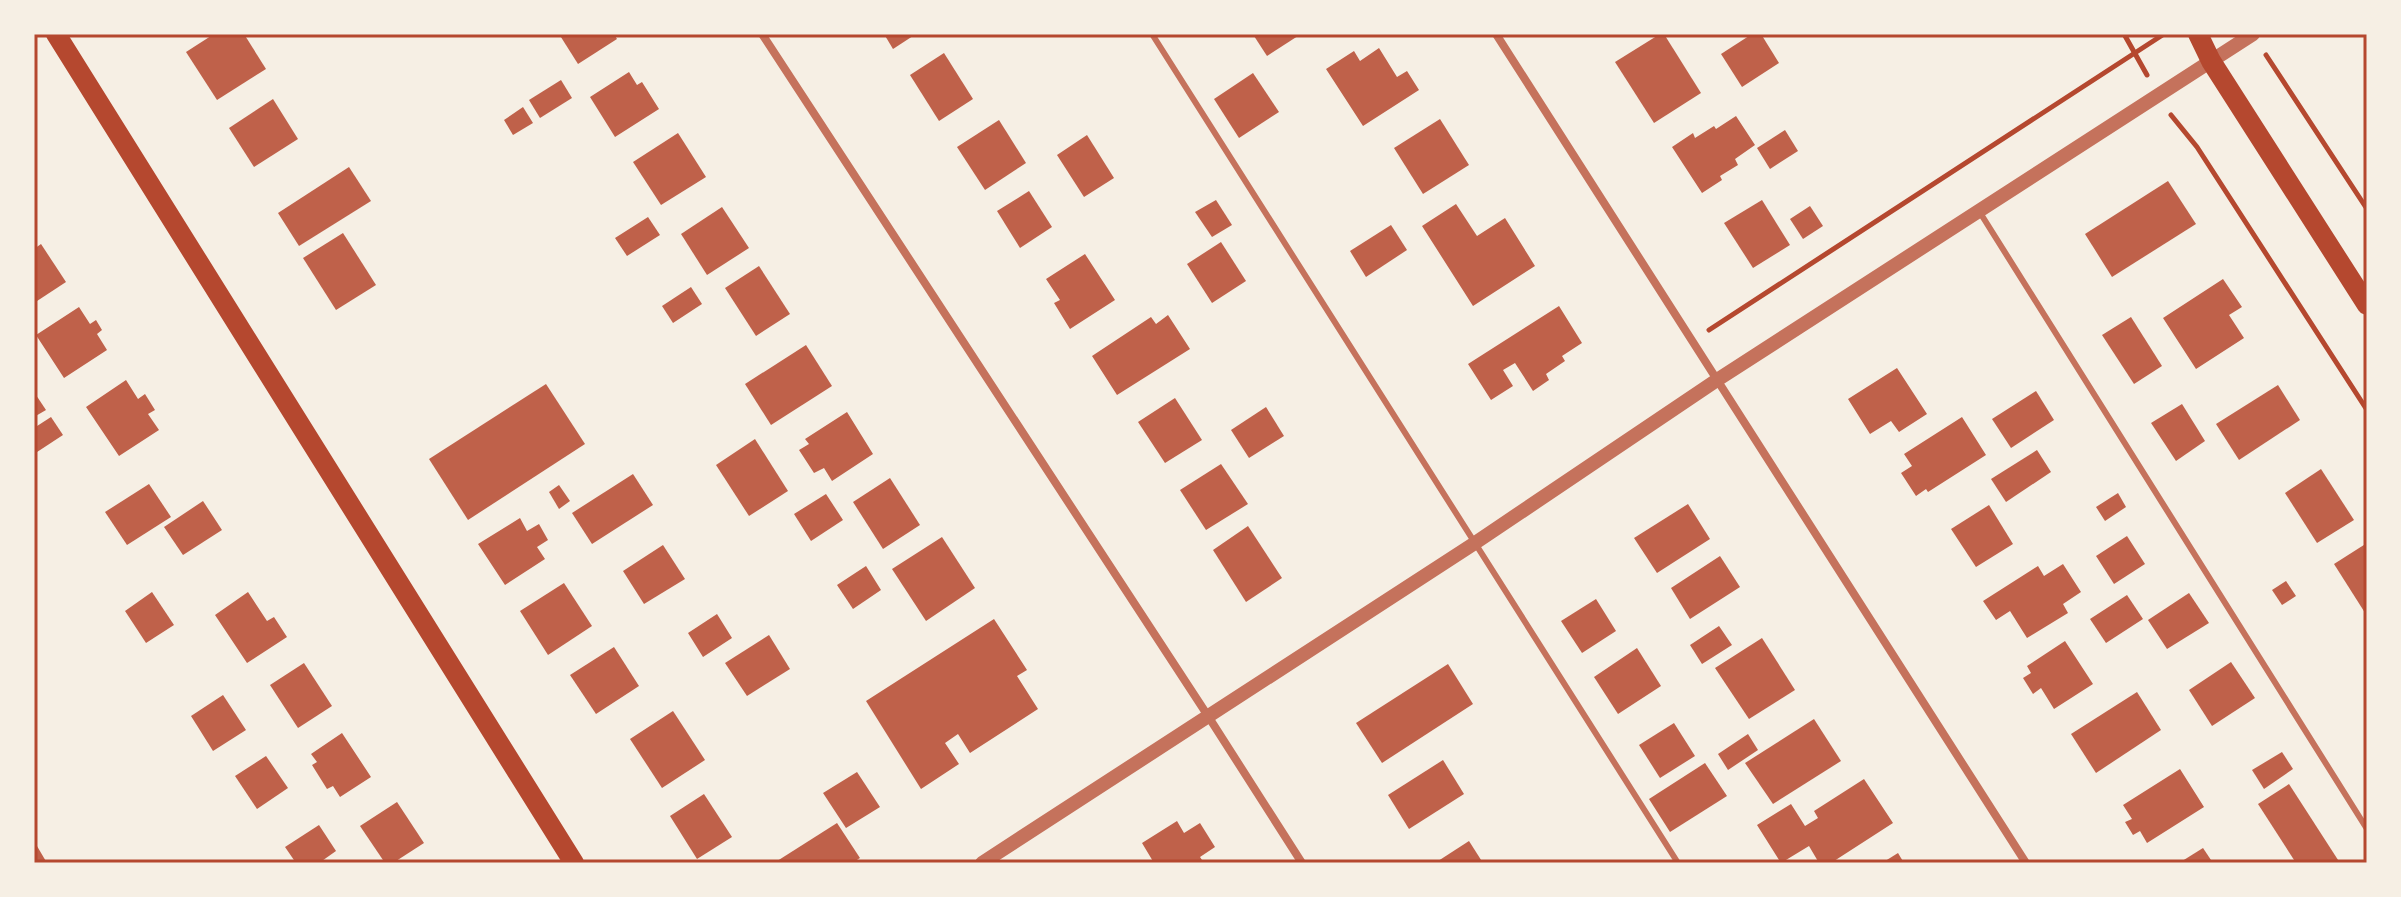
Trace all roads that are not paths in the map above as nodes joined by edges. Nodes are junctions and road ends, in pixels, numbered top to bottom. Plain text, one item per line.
1 (56, 34) edge
2 (762, 34) edge
3 (1152, 34) edge
4 (1496, 34) edge
5 (2198, 34) edge
6 (2253, 34) edge
7 (2211, 61) junction
8 (1979, 211) junction
9 (2367, 305) edge
10 (1717, 380) junction
11 (1475, 543) junction
12 (1208, 716) junction
13 (2367, 829) edge
14 (574, 863) edge
15 (982, 863) edge
16 (1302, 863) edge
17 (1678, 863) edge
18 (2026, 863) edge

1 - 14 main road
2 - 12 street
3 - 11 lane
4 - 10 street
5 - 7 main road
6 - 7 street
7 - 8 street
7 - 9 main road
8 - 10 street
8 - 13 lane
10 - 11 street
10 - 18 street
11 - 12 street
11 - 17 lane
12 - 15 street
12 - 16 street

